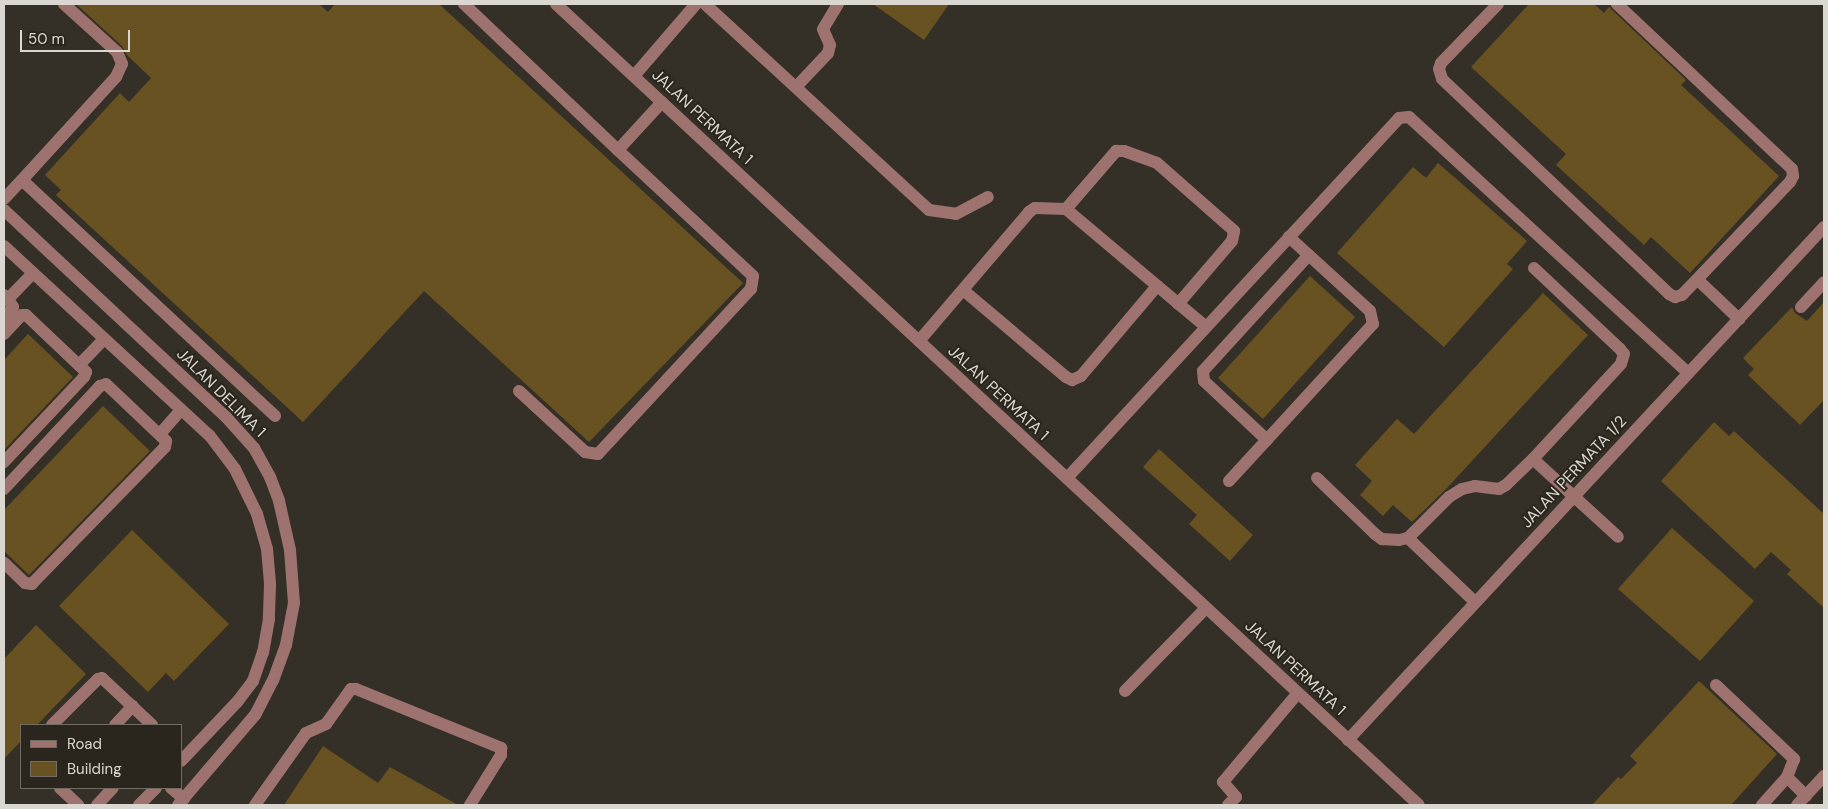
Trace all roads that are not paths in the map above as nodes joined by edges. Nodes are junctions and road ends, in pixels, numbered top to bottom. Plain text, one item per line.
1 (64, 4) edge
2 (464, 4) edge
3 (556, 4) edge
4 (696, 4) edge
5 (705, 4) edge
6 (838, 4) edge
7 (1498, 4) edge
8 (1617, 4) edge
9 (634, 76) junction
10 (796, 87) junction
11 (662, 102) junction
12 (618, 150) junction
13 (22, 180) junction
14 (988, 197) dead end
15 (4, 198) edge
16 (1066, 209) junction
17 (4, 210) edge
18 (1824, 228) edge
19 (1289, 237) junction
20 (4, 246) edge
21 (1309, 255) junction
22 (1534, 268) dead end
23 (33, 273) junction
24 (1698, 280) junction
25 (1824, 282) edge
26 (1157, 286) junction
27 (962, 290) junction
28 (6, 297) edge
29 (1178, 304) junction
30 (1801, 306) dead end
31 (1739, 318) junction
32 (4, 319) edge
33 (1206, 327) junction
34 (4, 334) edge
35 (104, 339) junction
36 (920, 342) junction
37 (80, 364) junction
38 (1688, 373) junction
39 (518, 391) dead end
40 (181, 410) junction
41 (275, 416) dead end
42 (160, 434) junction
43 (1267, 440) junction
44 (1533, 459) junction
45 (4, 462) edge
46 (1067, 478) junction
47 (1317, 478) dead end
48 (1229, 481) dead end
49 (4, 489) edge
50 (1574, 497) junction
51 (1618, 537) dead end
52 (1408, 538) junction
53 (4, 563) edge
54 (1475, 602) junction
55 (1206, 608) junction
56 (1716, 685) dead end
57 (1125, 691) dead end
58 (1298, 693) junction
59 (133, 706) junction
60 (53, 724) edge
61 (115, 724) edge
62 (151, 724) edge
63 (1348, 740) junction
64 (182, 760) edge
65 (1824, 776) edge
66 (1787, 777) junction
67 (61, 789) edge
68 (112, 789) edge
69 (155, 789) edge
70 (172, 789) edge
71 (1801, 801) edge
72 (181, 802) edge
73 (1415, 804) edge
74 (78, 805) edge
75 (96, 805) edge
76 (139, 805) edge
77 (255, 805) edge
78 (470, 805) edge
79 (1228, 805) edge
80 (1762, 805) edge

1 - 13 street
2 - 12 street
3 - 9 street, JALAN PERMATA 1
4 - 9 street
5 - 10 street
6 - 10 street
7 - 24 street
8 - 24 street
9 - 11 street, JALAN PERMATA 1
10 - 14 street
11 - 12 street
11 - 36 street, JALAN PERMATA 1
12 - 39 street
13 - 15 street
13 - 41 street
16 - 26 street
16 - 27 street
16 - 29 street
17 - 72 street, JALAN DELIMA 1
18 - 31 street, JALAN PERMATA 1/2
19 - 21 street
19 - 33 street
19 - 38 street
20 - 23 street
21 - 43 street
21 - 43 street
22 - 44 street
23 - 28 street
23 - 35 street
24 - 31 street
25 - 30 street
26 - 27 street
26 - 29 street
27 - 36 street
28 - 32 street
29 - 33 street
31 - 38 street, JALAN PERMATA 1/2
33 - 46 street
34 - 37 street
35 - 37 street
35 - 40 street
36 - 46 street, JALAN PERMATA 1
37 - 45 street
38 - 50 street, JALAN PERMATA 1/2
40 - 42 street
40 - 64 street
42 - 49 street
42 - 53 street
43 - 48 street
44 - 50 street
44 - 52 street
46 - 55 street, JALAN PERMATA 1
47 - 52 street
50 - 51 street
50 - 54 street, JALAN PERMATA 1/2
52 - 54 street
54 - 63 street, JALAN PERMATA 1/2
55 - 57 street
55 - 58 street, JALAN PERMATA 1
56 - 66 street
58 - 63 street, JALAN PERMATA 1
58 - 79 street
59 - 60 street
59 - 61 street
59 - 62 street
63 - 73 street, JALAN PERMATA 1
65 - 71 street
66 - 71 street
66 - 80 street
67 - 74 street
68 - 75 street
69 - 76 street
70 - 72 street
77 - 78 street

